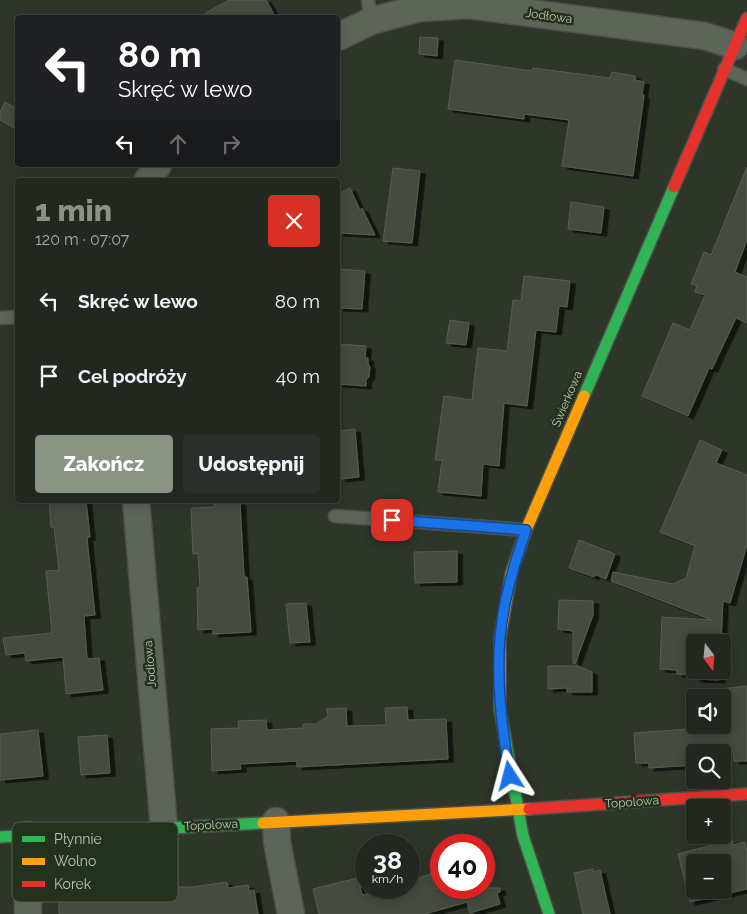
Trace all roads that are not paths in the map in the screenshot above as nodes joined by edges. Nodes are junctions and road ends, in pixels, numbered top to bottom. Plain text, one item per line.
1 (369, 10) edge
2 (747, 18) edge
3 (340, 35) edge
4 (735, 46) junction
5 (724, 69) junction
6 (747, 79) edge
7 (157, 167) edge
8 (149, 178) edge
9 (15, 317) edge
10 (0, 318) edge
11 (136, 503) edge
12 (335, 516) dead end
13 (526, 530) junction
14 (747, 794) edge
15 (517, 810) junction
16 (276, 821) junction
17 (163, 822) edge
18 (178, 827) edge
19 (291, 914) edge
20 (549, 914) edge

1 - 3 street, Jodłowa
1 - 4 street, Jodłowa
2 - 4 street, Świerkowa
4 - 5 street, Świerkowa
5 - 6 lane
5 - 13 street, Świerkowa
7 - 8 street
9 - 10 lane
11 - 17 street, Jodłowa
12 - 13 lane
13 - 15 street, Świerkowa
14 - 15 street, Topolowa
15 - 16 street, Topolowa
15 - 20 street
16 - 18 street, Topolowa
16 - 19 street

